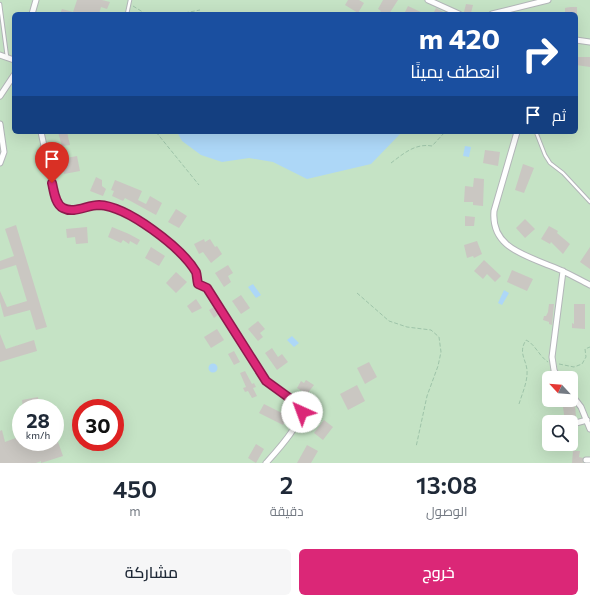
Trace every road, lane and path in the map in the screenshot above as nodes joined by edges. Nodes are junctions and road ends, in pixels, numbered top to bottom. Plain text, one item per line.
1 (36, 0) edge
2 (130, 0) edge
3 (428, 0) edge
4 (548, 0) edge
5 (0, 4) edge
6 (129, 4) junction
7 (200, 10) dead end
8 (33, 12) edge
9 (127, 12) edge
10 (143, 12) edge
11 (190, 12) edge
12 (455, 12) edge
13 (500, 12) edge
14 (578, 40) edge
15 (590, 42) edge
16 (0, 56) edge
17 (7, 57) junction
18 (12, 59) edge
19 (12, 77) edge
20 (0, 96) edge
21 (0, 124) edge
22 (41, 134) edge
23 (158, 134) edge
24 (443, 134) edge
25 (516, 134) edge
26 (537, 134) edge
27 (0, 163) edge
28 (391, 163) dead end
29 (199, 185) dead end
30 (590, 202) edge
31 (563, 271) junction
32 (590, 285) edge
33 (358, 293) dead end
34 (590, 347) edge
35 (552, 363) junction
36 (554, 371) edge
37 (519, 404) dead end
38 (578, 405) edge
39 (587, 420) junction
40 (578, 422) edge
41 (590, 429) edge
42 (416, 447) dead end
43 (266, 463) edge

1 - 8 street
2 - 6 lane
3 - 12 street
4 - 13 street
5 - 17 lane
6 - 9 lane
6 - 10 path
7 - 11 path
14 - 15 street
16 - 17 street
17 - 18 street
19 - 20 street
21 - 27 street
22 - 43 street
23 - 29 path
24 - 28 path
25 - 31 street
26 - 30 lane
31 - 32 street
31 - 35 street
33 - 42 path
34 - 35 path
35 - 36 street
35 - 37 path
38 - 39 street
39 - 40 street
39 - 41 street

